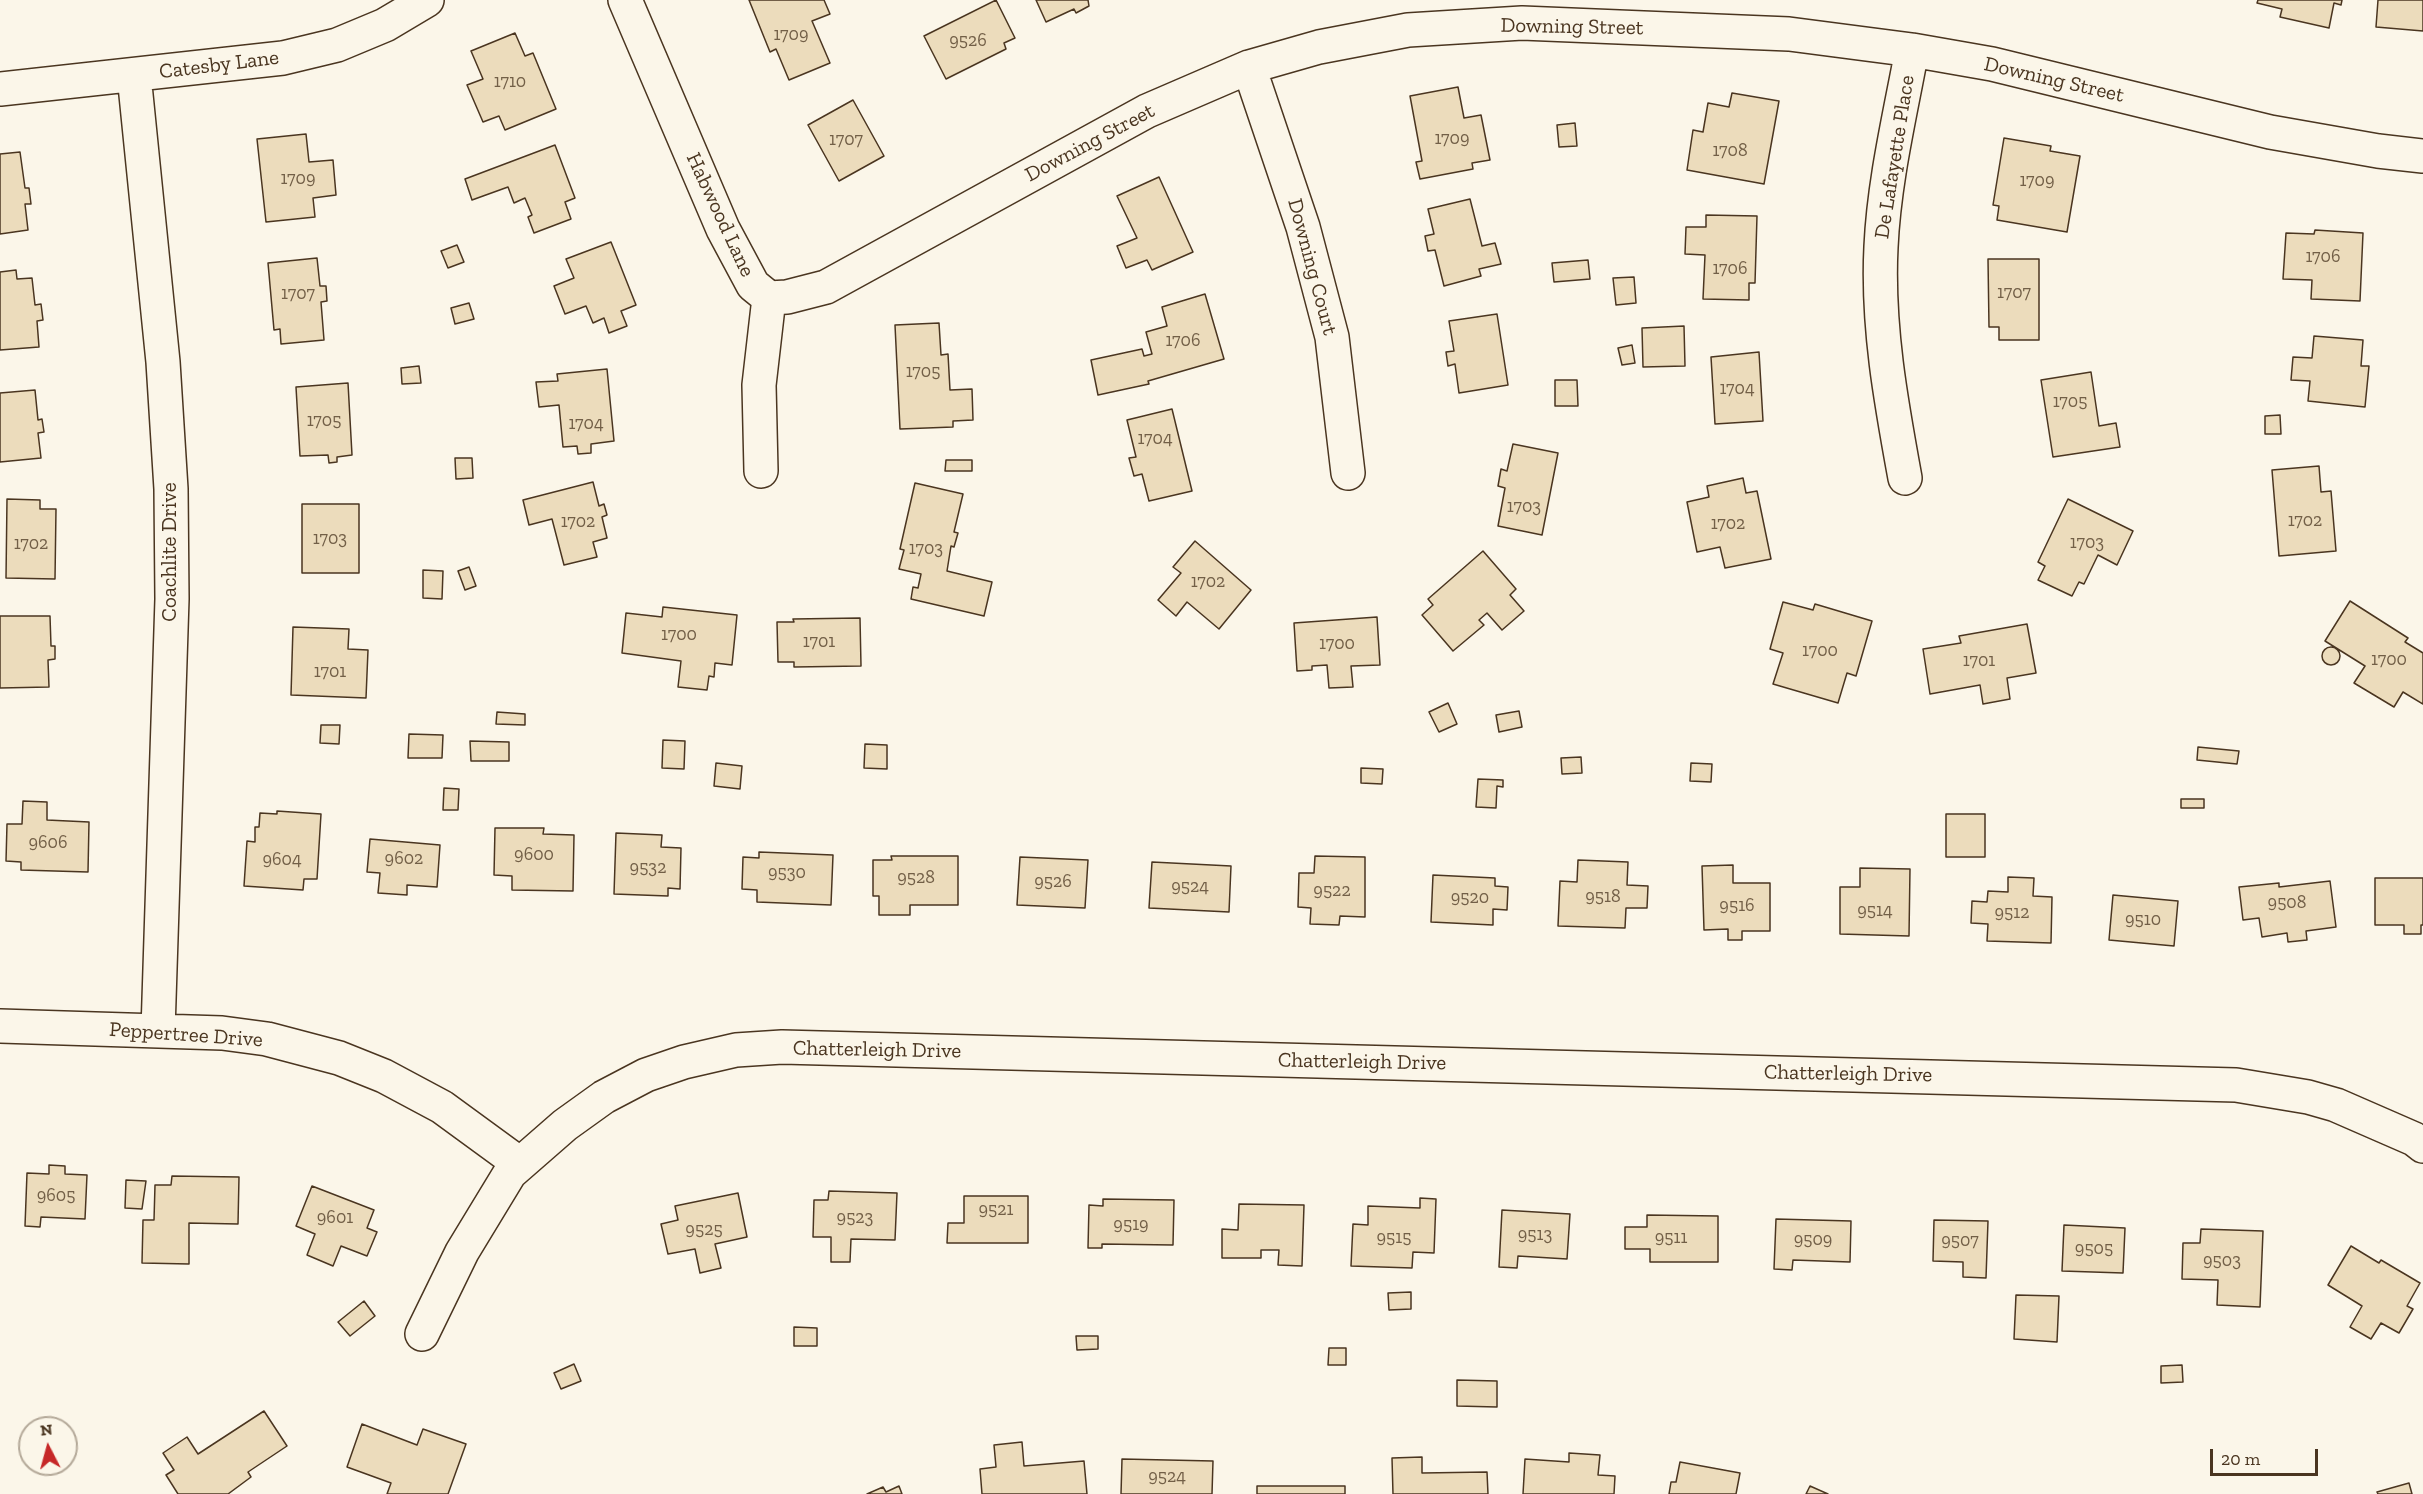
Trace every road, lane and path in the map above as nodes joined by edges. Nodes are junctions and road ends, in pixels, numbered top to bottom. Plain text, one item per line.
1 (427, 0) edge
2 (625, 0) edge
3 (1912, 50) junction
4 (1250, 67) junction
5 (134, 75) junction
6 (0, 89) edge
7 (2423, 156) edge
8 (769, 298) junction
9 (760, 471) dead end
10 (1348, 472) dead end
11 (1905, 478) dead end
12 (0, 1026) edge
13 (158, 1030) junction
14 (2420, 1139) edge
15 (520, 1164) junction
16 (422, 1334) dead end

1 - 5 street, Catesby Lane
2 - 8 street, Habwood Lane
3 - 4 street, Downing Street
3 - 7 street, Downing Street
3 - 11 street, De Lafayette Place
4 - 8 street, Downing Street
4 - 10 street, Downing Court
5 - 6 street, Catesby Lane
5 - 13 street, Coachlite Drive
8 - 9 street, Habwood Lane
12 - 13 street, Peppertree Drive
13 - 15 street, Peppertree Drive
14 - 15 street, Chatterleigh Drive
15 - 16 street, Chatterleigh Drive

